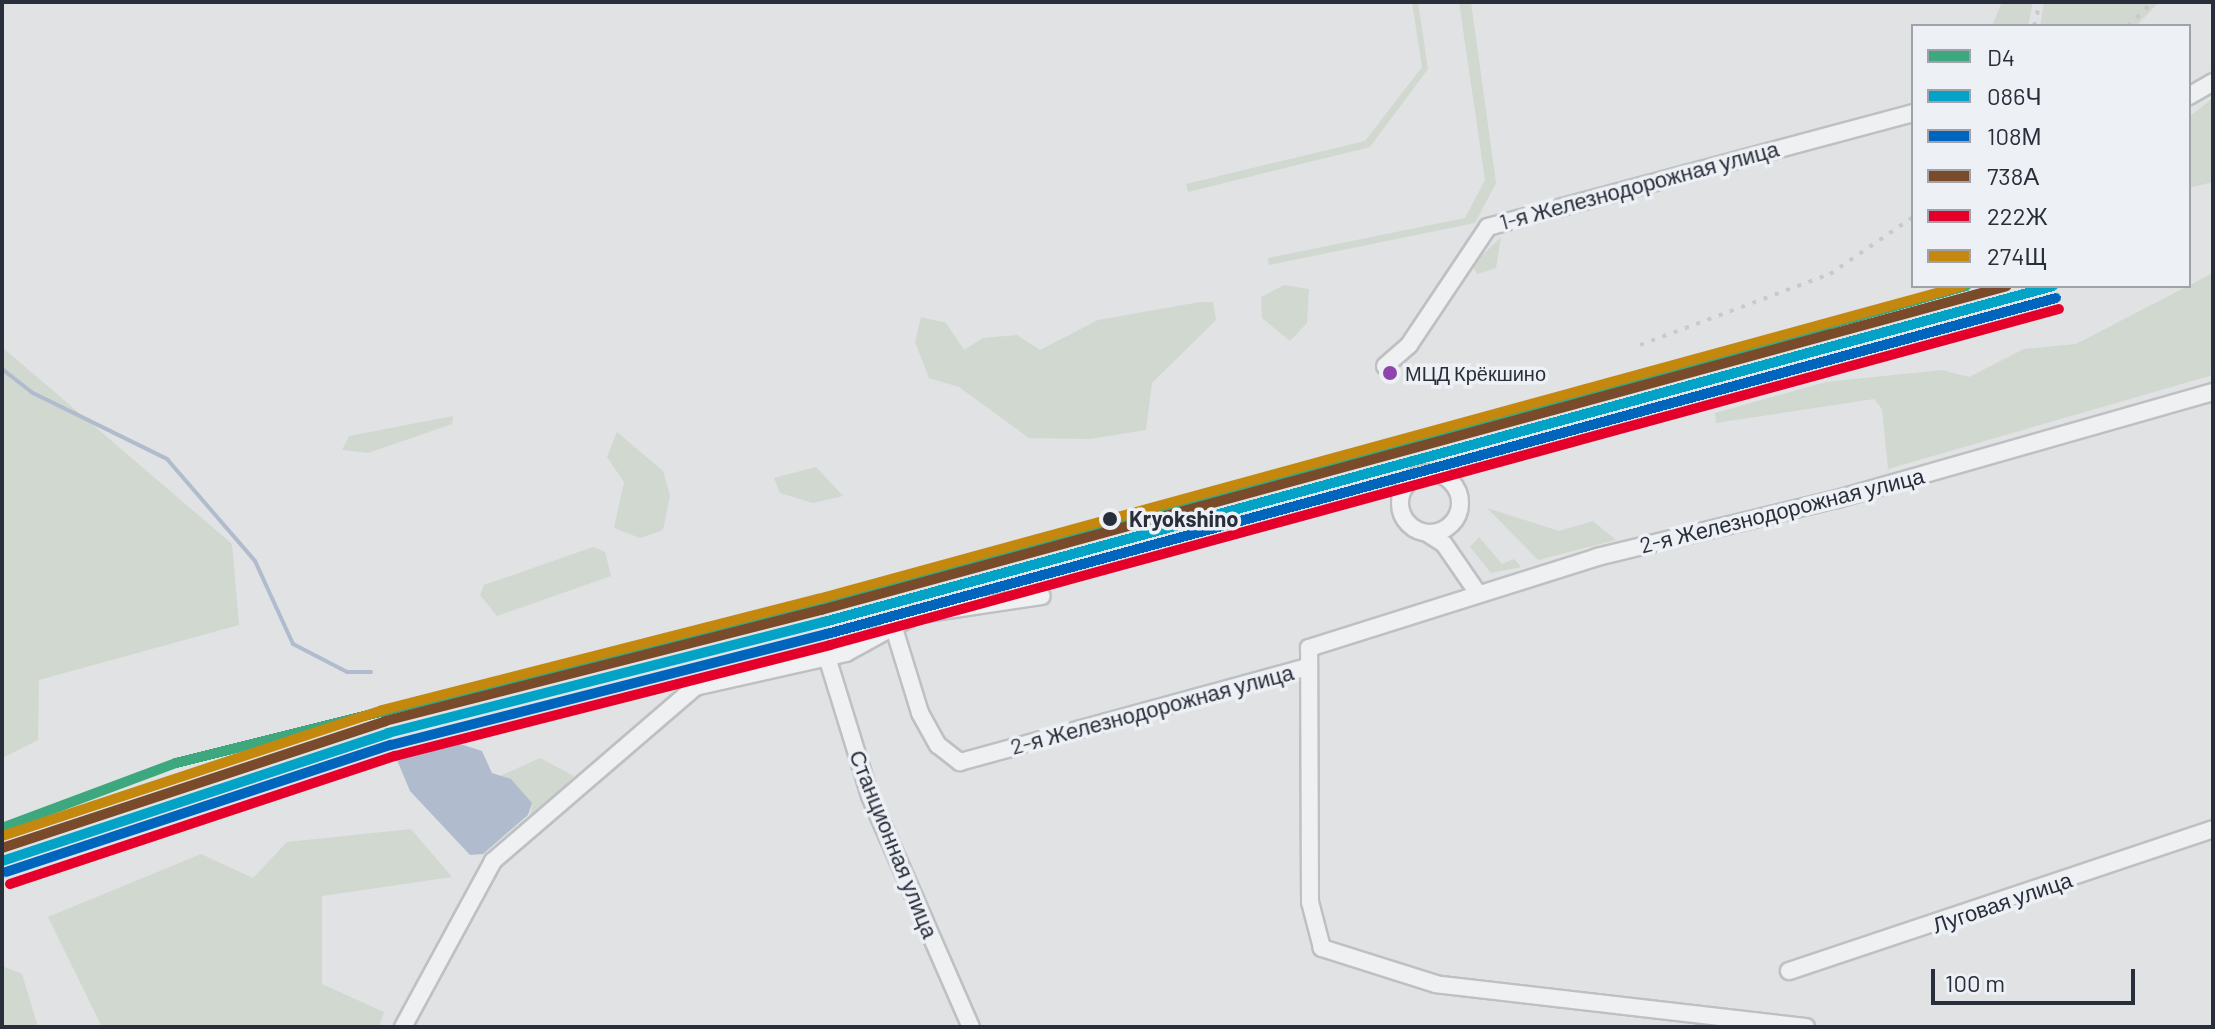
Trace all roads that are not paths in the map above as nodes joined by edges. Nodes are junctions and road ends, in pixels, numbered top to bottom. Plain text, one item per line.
1 (2213, 82) edge
2 (2191, 95) edge
3 (1911, 114) edge
4 (1385, 366) dead end
5 (2213, 392) edge
6 (1445, 536) junction
7 (1477, 592) junction
8 (1042, 596) dead end
9 (893, 625) junction
10 (827, 657) junction
11 (1304, 668) junction
12 (2213, 829) edge
13 (1789, 971) dead end
14 (403, 1027) edge
15 (971, 1027) edge
16 (1806, 1027) edge

1 - 2 street
3 - 4 street, 1-я Железнодорожная улица
5 - 7 street, 2-я Железнодорожная улица
6 - 6 street
6 - 7 street
7 - 11 street, 2-я Железнодорожная улица
8 - 9 street
9 - 10 street
9 - 11 street, 2-я Железнодорожная улица
10 - 14 street
10 - 15 street, Станционная улица
11 - 16 street
12 - 13 street, Луговая улица

